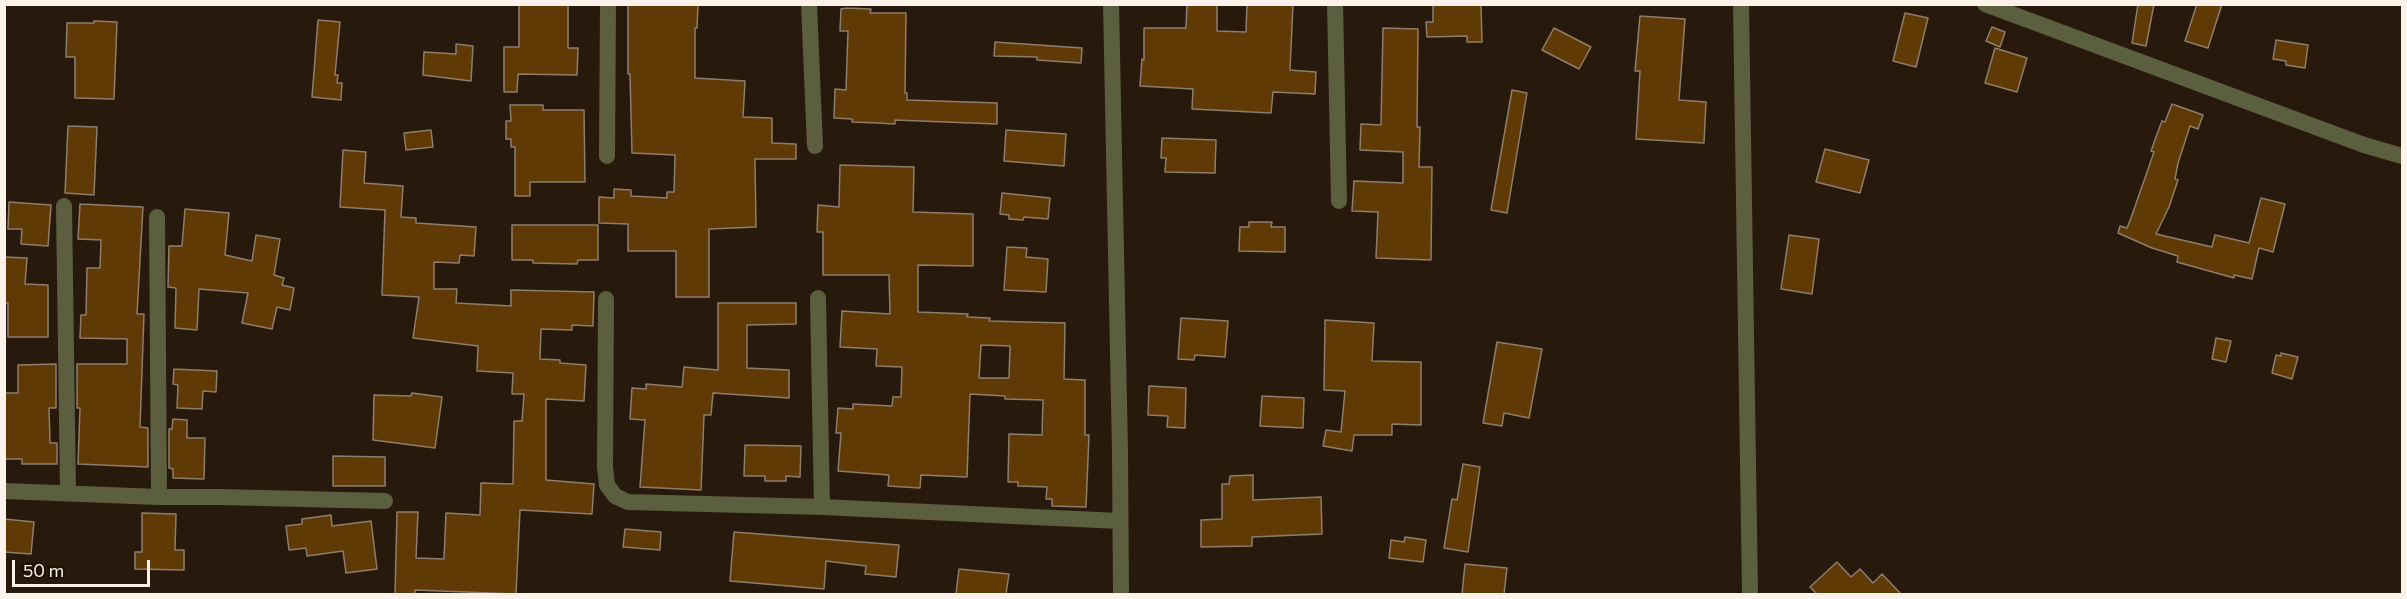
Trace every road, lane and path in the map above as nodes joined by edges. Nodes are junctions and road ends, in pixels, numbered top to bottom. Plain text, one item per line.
1 (608, 4) edge
2 (809, 4) edge
3 (1111, 4) edge
4 (1335, 4) edge
5 (1741, 4) edge
6 (1985, 4) edge
7 (815, 146) dead end
8 (607, 156) dead end
9 (2403, 156) edge
10 (1339, 201) dead end
11 (64, 206) dead end
12 (157, 217) dead end
13 (818, 298) dead end
14 (606, 299) dead end
15 (4, 491) edge
16 (68, 494) junction
17 (159, 498) junction
18 (385, 501) dead end
19 (822, 507) junction
20 (1119, 521) junction
21 (1120, 594) edge
22 (1750, 594) edge

1 - 8 street
2 - 7 street
3 - 20 street
4 - 10 street
5 - 22 street
6 - 9 street
11 - 16 street
12 - 17 street
13 - 19 street
14 - 19 street
15 - 16 street
16 - 17 street
17 - 18 street
19 - 20 street
20 - 21 street

